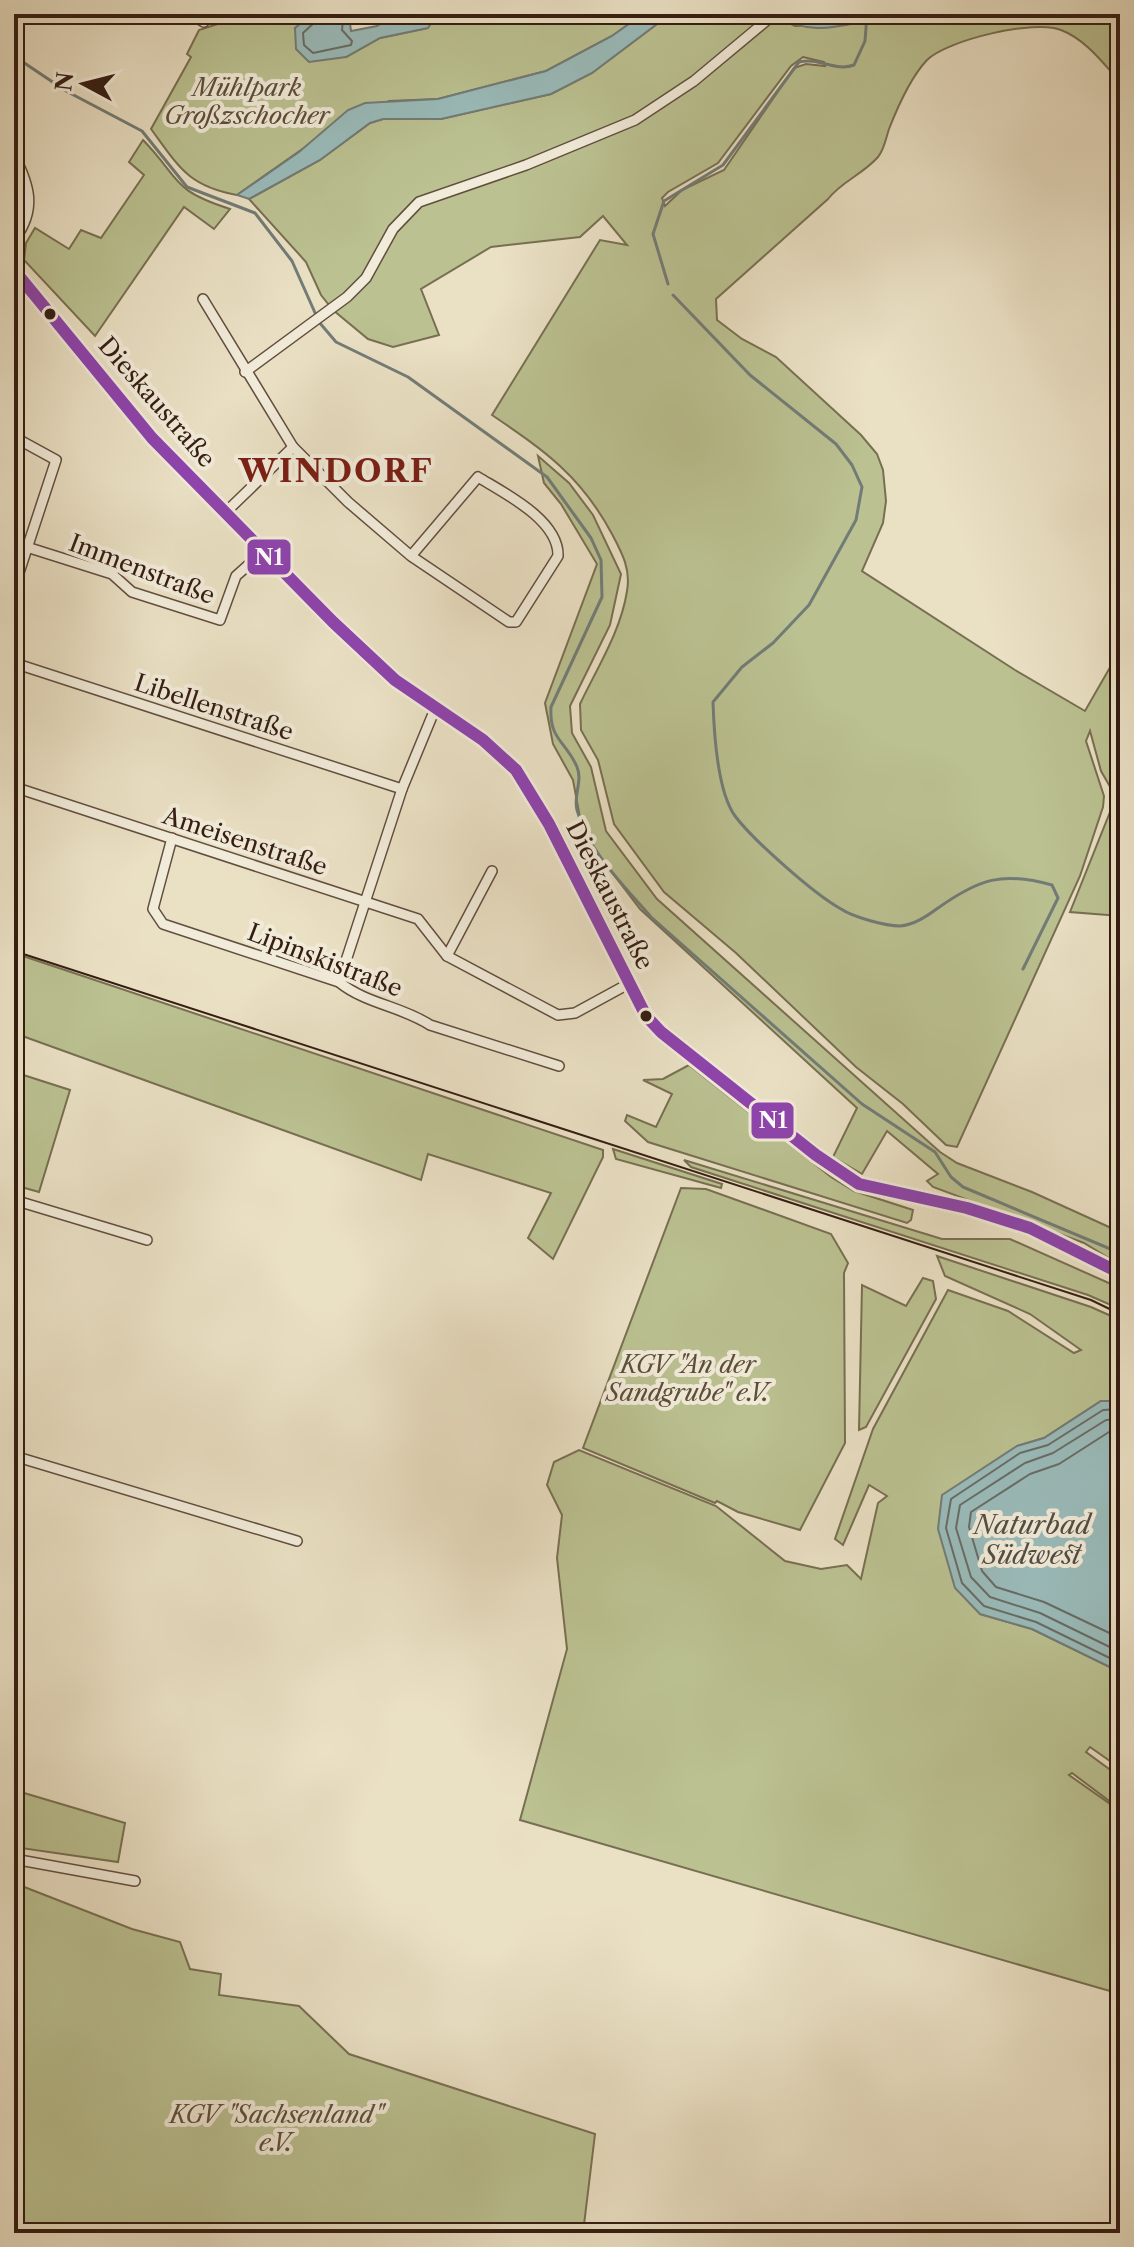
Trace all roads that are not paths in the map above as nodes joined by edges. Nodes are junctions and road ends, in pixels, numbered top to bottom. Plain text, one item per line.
1 (190, 14) edge
2 (766, 21) dead end
3 (204, 22) dead end
4 (14, 155) edge
5 (14, 240) edge
6 (14, 270) edge
7 (203, 299) dead end
8 (245, 372) junction
9 (14, 437) edge
10 (293, 447) junction
11 (227, 511) junction
12 (14, 543) edge
13 (26, 547) junction
14 (264, 551) junction
15 (411, 556) junction
16 (14, 588) edge
17 (14, 663) edge
18 (435, 709) junction
19 (14, 787) edge
20 (402, 789) junction
21 (172, 838) junction
22 (492, 871) dead end
23 (366, 902) junction
24 (447, 956) junction
25 (339, 982) junction
26 (630, 983) junction
27 (559, 1066) dead end
28 (14, 1200) edge
29 (147, 1240) dead end
30 (1120, 1273) edge
31 (14, 1456) edge
32 (297, 1541) dead end
33 (14, 1859) edge
34 (135, 1881) dead end

1 - 3 street
2 - 8 street
4 - 5 street
6 - 11 main road, Dieskaustraße
7 - 8 street
8 - 10 street
9 - 13 street
10 - 11 street
10 - 15 street
11 - 14 main road, Dieskaustraße
12 - 13 street, Immenstraße
13 - 14 street, Immenstraße
13 - 16 street
14 - 18 main road, Dieskaustraße
15 - 15 street
17 - 20 street, Libellenstraße
18 - 20 street
18 - 26 main road, Dieskaustraße
19 - 21 street, Ameisenstraße
20 - 23 street
21 - 23 street, Ameisenstraße
21 - 25 street, Lipinskistraße
22 - 24 street
23 - 24 street, Ameisenstraße
23 - 25 street
24 - 26 street, Ameisenstraße
25 - 27 street, Lipinskistraße
26 - 30 main road, Dieskaustraße
28 - 29 street
31 - 32 street
33 - 34 street

